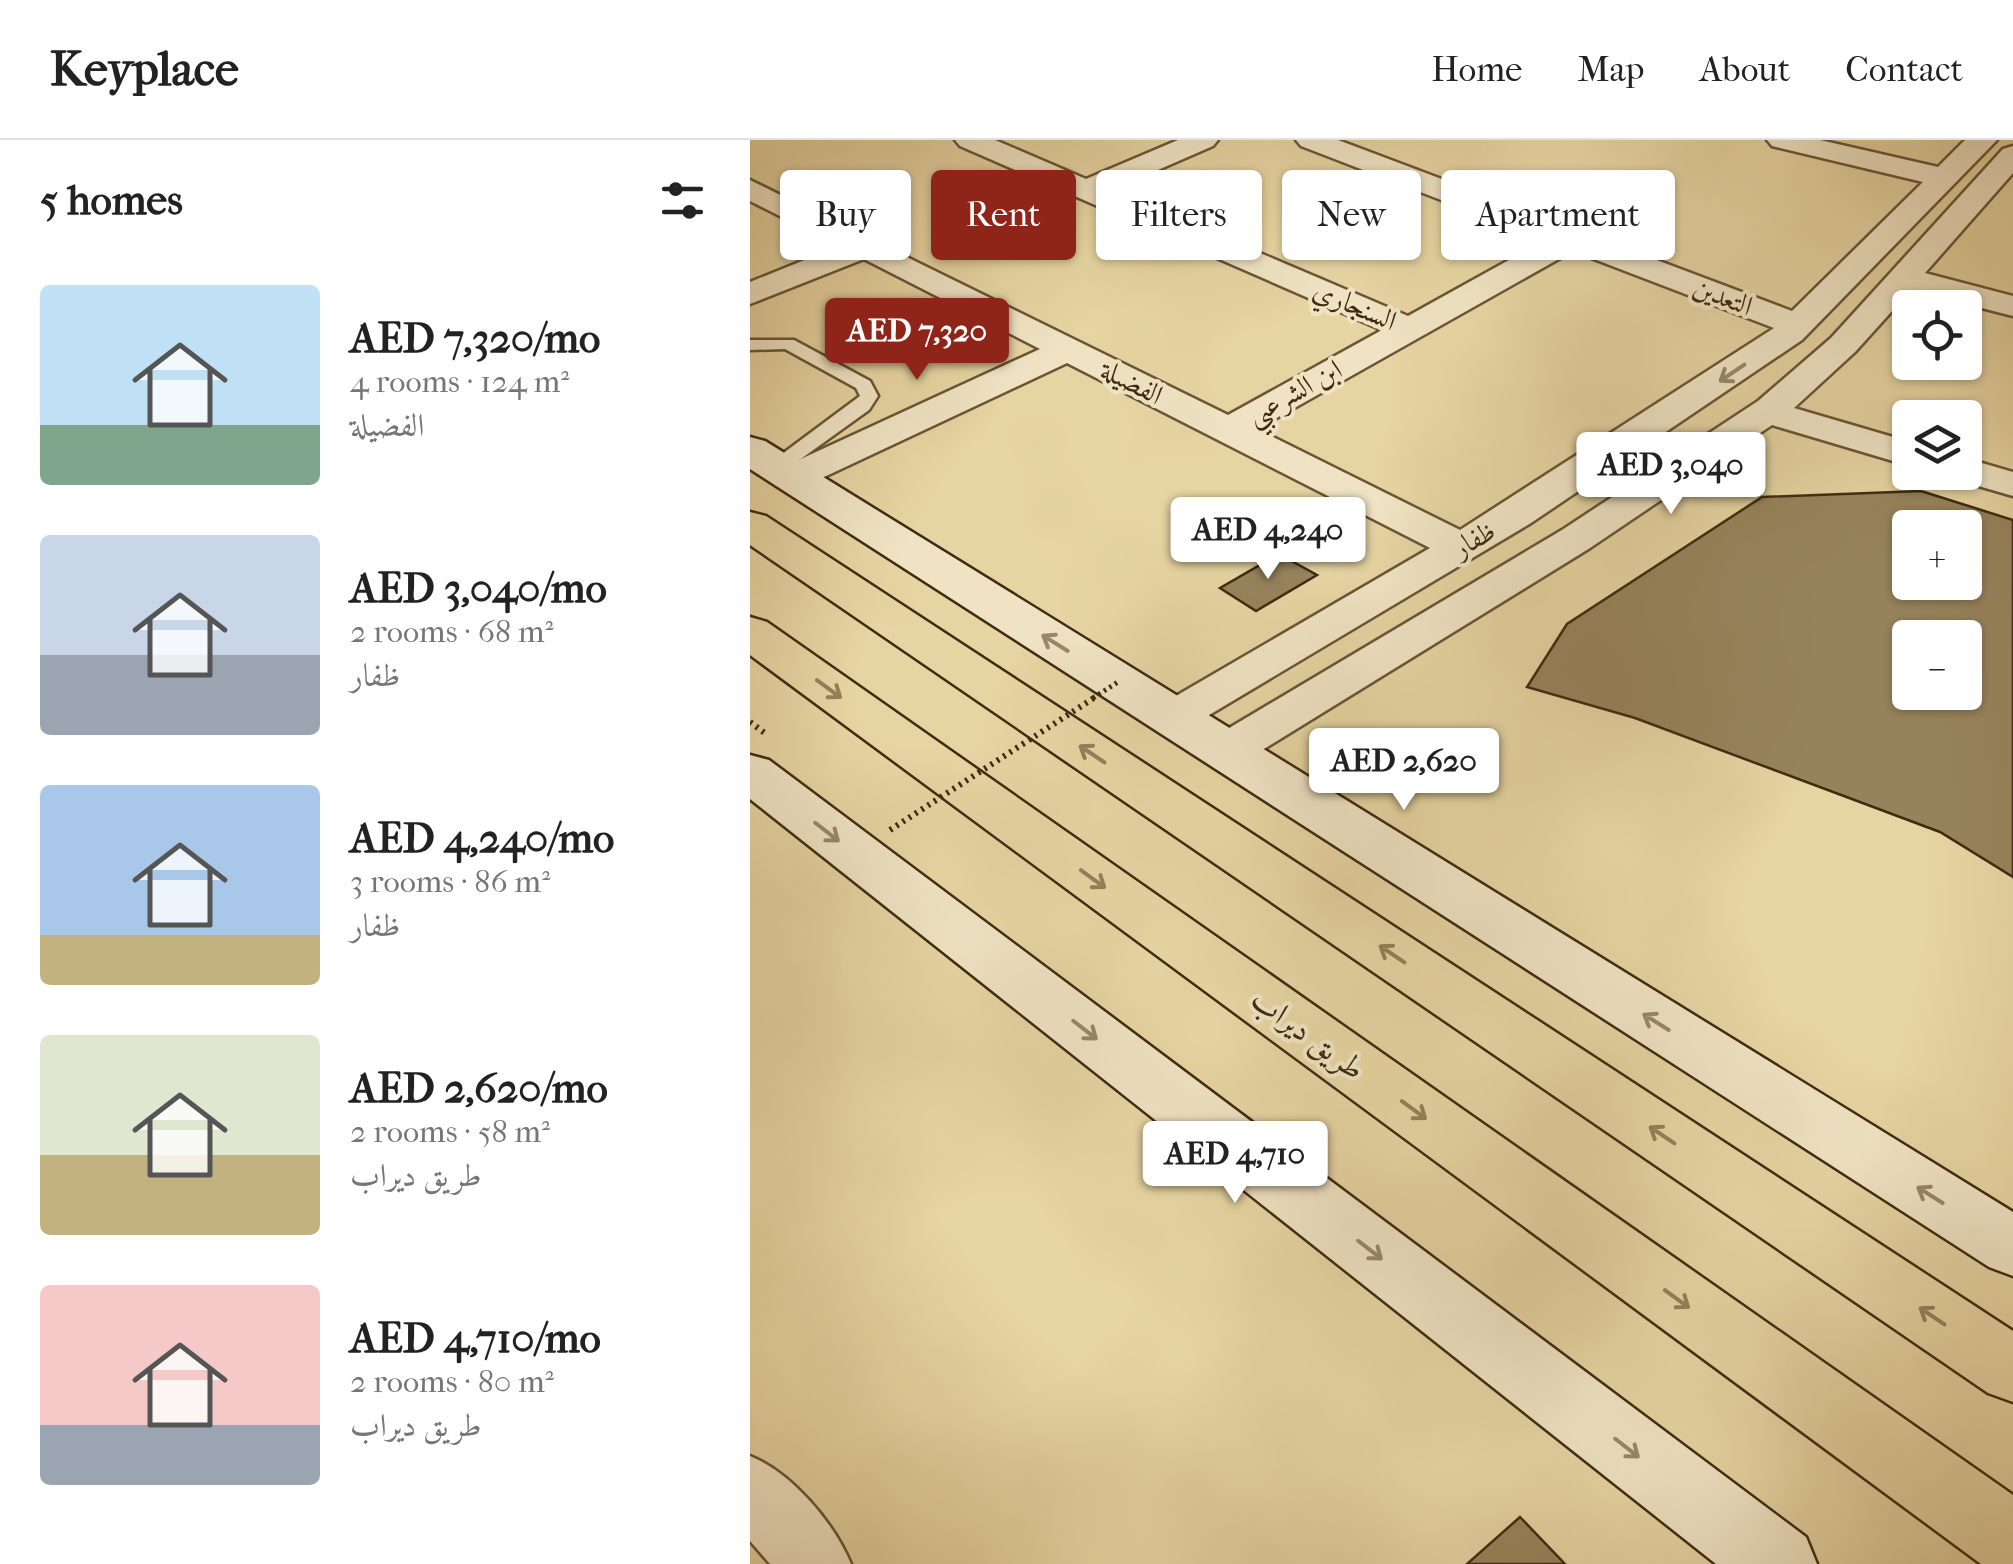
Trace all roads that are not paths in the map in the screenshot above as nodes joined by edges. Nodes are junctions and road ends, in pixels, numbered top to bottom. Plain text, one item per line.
1 (970, 140) edge
2 (1203, 140) edge
3 (1782, 140) edge
4 (1982, 140) edge
5 (1332, 142) edge
6 (2013, 155) edge
7 (1944, 178) junction
8 (1441, 186) edge
9 (750, 190) edge
10 (1086, 190) junction
11 (780, 205) edge
12 (1889, 234) junction
13 (1932, 245) junction
14 (836, 260) edge
15 (890, 260) edge
16 (1532, 260) edge
17 (1635, 260) edge
18 (1904, 278) junction
19 (750, 294) edge
20 (2013, 306) edge
21 (1805, 319) junction
22 (1409, 329) junction
23 (750, 345) edge
24 (1068, 350) junction
25 (1766, 412) junction
26 (1228, 430) junction
27 (1892, 449) edge
28 (773, 465) edge
29 (1982, 475) edge
30 (2013, 484) edge
31 (750, 525) edge
32 (1461, 547) junction
33 (750, 632) edge
34 (1173, 717) junction
35 (1226, 751) junction
36 (750, 772) edge
37 (2013, 1247) edge
38 (2013, 1370) edge
39 (750, 1489) edge
40 (2013, 1541) edge
41 (816, 1564) edge
42 (1778, 1564) edge

1 - 10 street, السنجاري
2 - 10 street
3 - 7 street
4 - 7 street, ظفار
5 - 8 street, التعدين
5 - 21 street, التعدين
6 - 13 street, ظفار
7 - 12 street, ظفار
9 - 11 street, الفضيلة
10 - 22 street, السنجاري
12 - 13 street
12 - 21 street, ظفار
13 - 18 street, ظفار
14 - 19 street
15 - 24 street, الفضيلة
16 - 22 street, ابن الشرعبي
17 - 21 street, التعدين
18 - 20 street
18 - 25 street, ظفار
21 -> 32 street, ظفار
22 - 26 street, ابن الشرعبي
23 - 28 lane
24 - 26 street, الفضيلة
24 - 28 street
25 - 27 street
25 - 35 street, ظفار
26 - 32 street, الفضيلة
34 -> 28 main road
29 - 30 street
38 -> 31 highway
32 - 34 street, ظفار
33 -> 40 highway, طريق ديراب
34 - 35 main road
37 -> 35 main road
36 -> 42 main road
39 - 41 street

